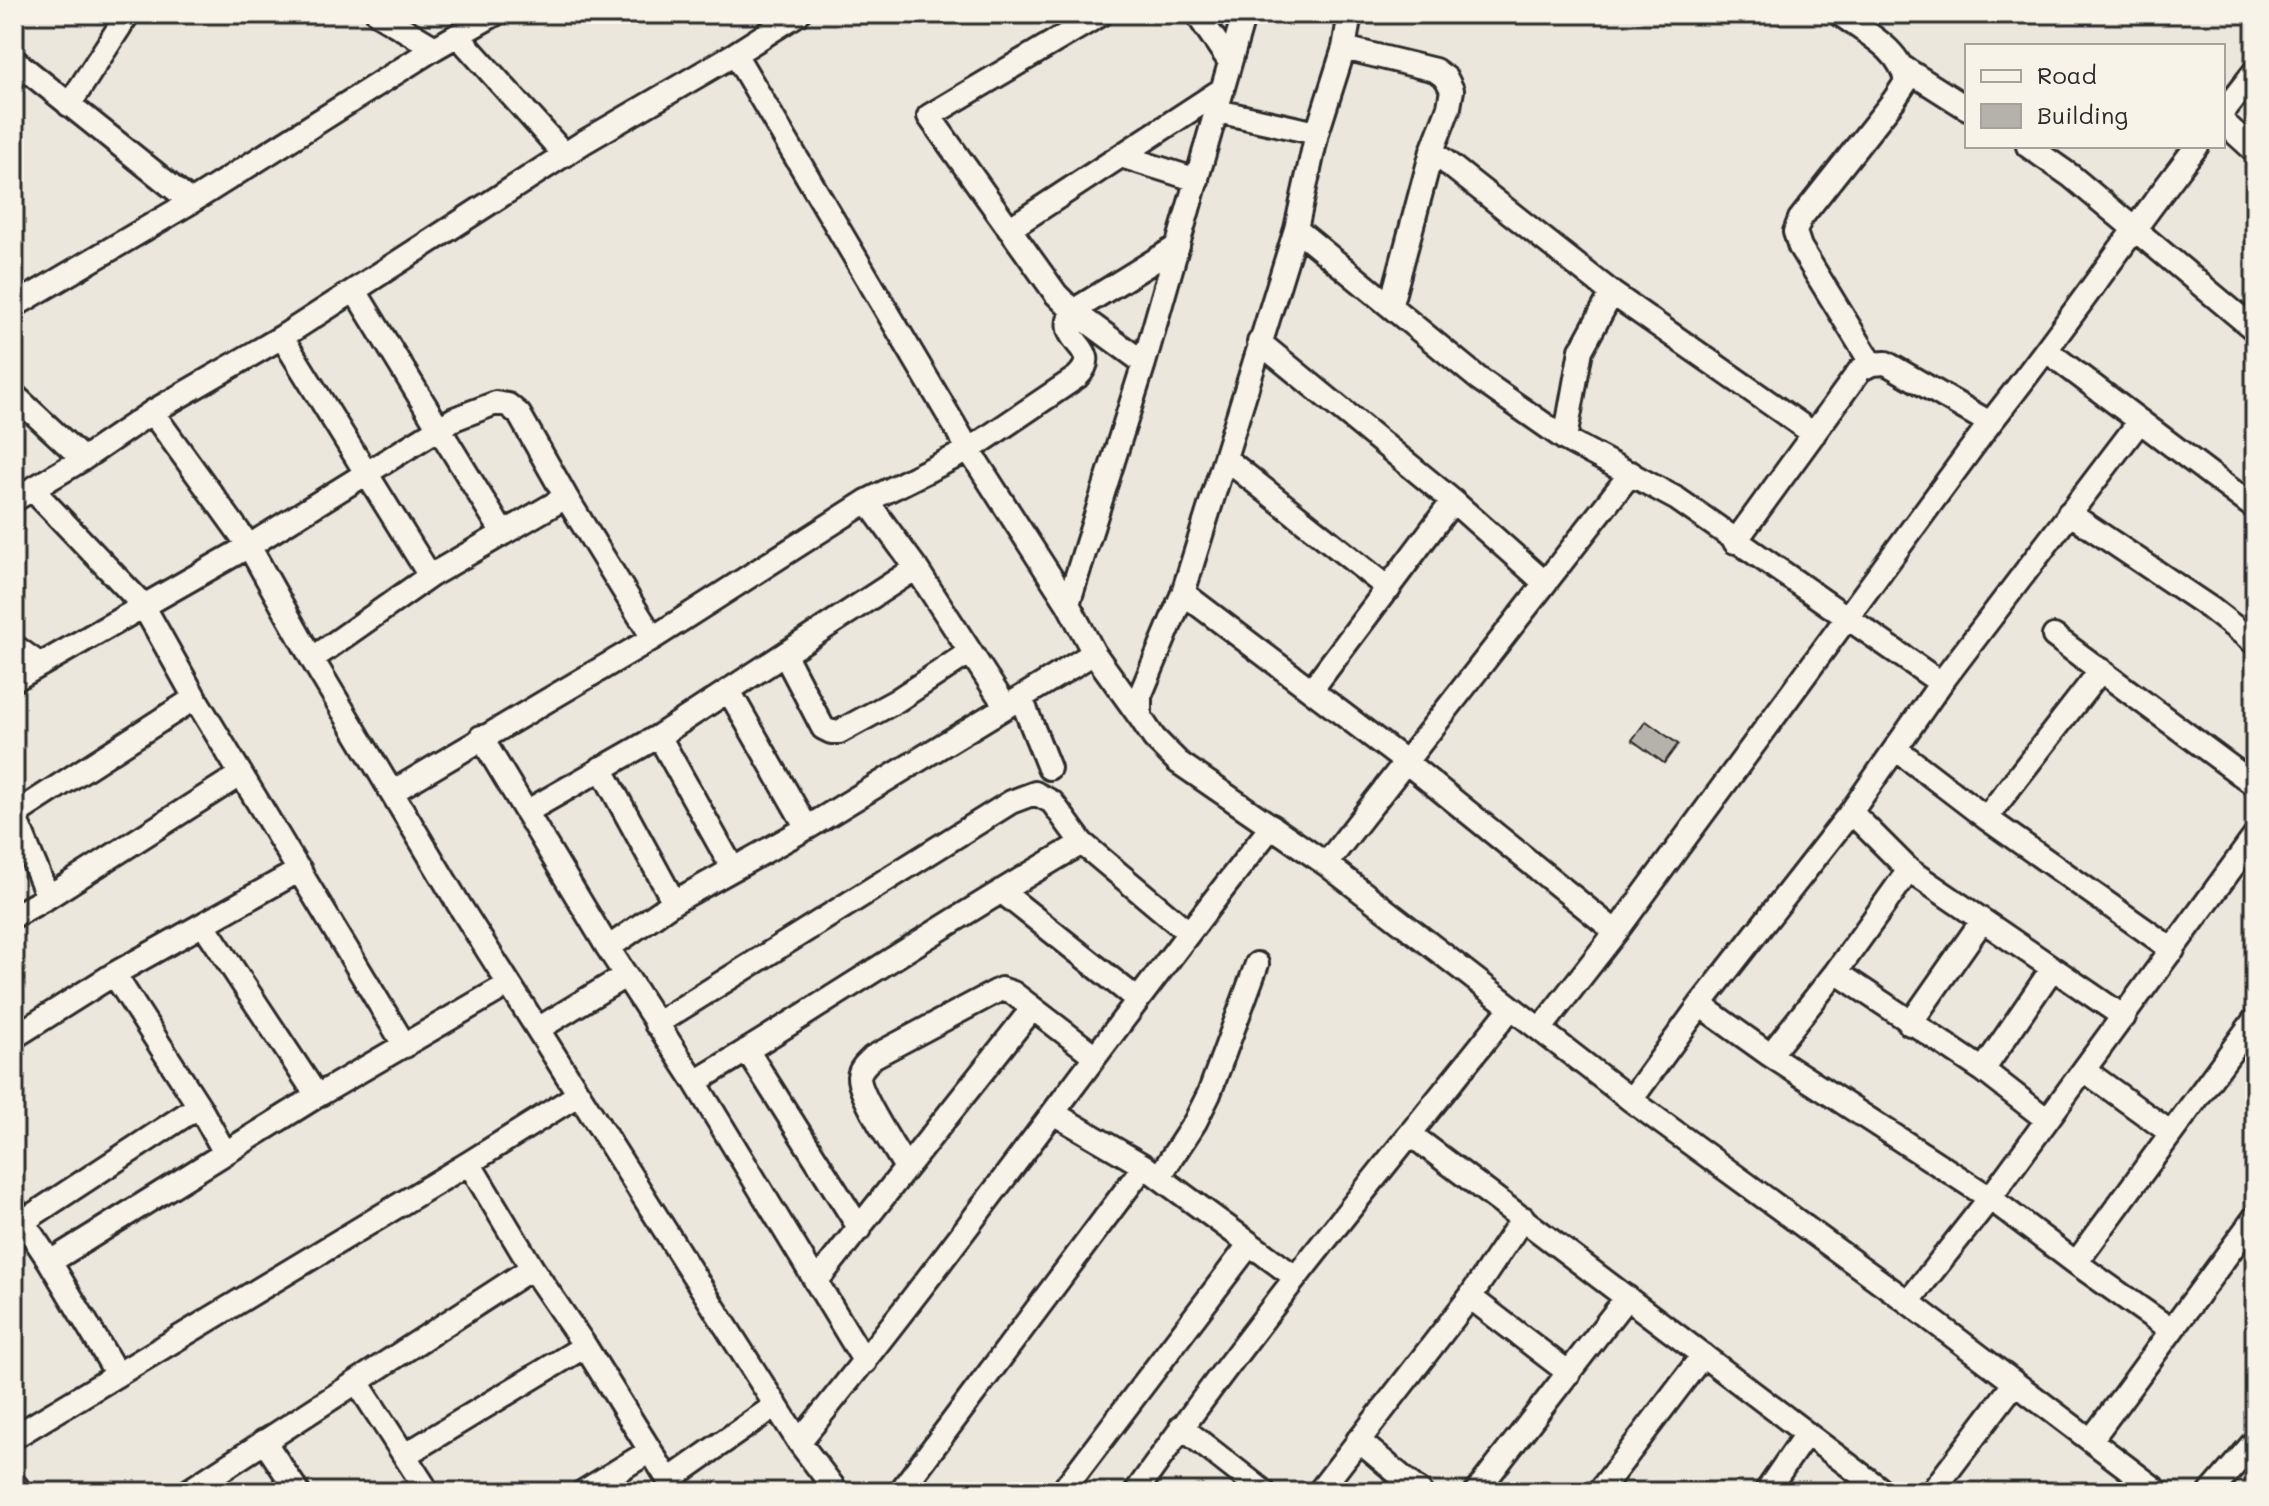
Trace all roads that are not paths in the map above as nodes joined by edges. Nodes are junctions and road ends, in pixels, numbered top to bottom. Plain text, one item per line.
1 (128, 14) edge
2 (495, 14) edge
3 (798, 14) edge
4 (1101, 14) edge
5 (1197, 14) edge
6 (1244, 14) edge
7 (1350, 14) edge
8 (1840, 14) edge
9 (381, 15) edge
10 (459, 37) junction
11 (435, 48) junction
12 (1344, 48) junction
13 (735, 54) junction
14 (14, 60) edge
15 (1230, 62) junction
16 (1904, 68) junction
17 (2255, 71) edge
18 (1220, 100) junction
19 (69, 105) junction
20 (1965, 107) edge
21 (2225, 109) edge
22 (2225, 124) edge
23 (1317, 133) junction
24 (2031, 148) edge
25 (2195, 148) edge
26 (1432, 151) junction
27 (2255, 151) edge
28 (565, 155) junction
29 (1121, 156) junction
30 (1197, 180) junction
31 (191, 202) junction
32 (1009, 229) junction
33 (1296, 229) junction
34 (2133, 229) junction
35 (1178, 246) junction
36 (355, 291) junction
37 (1612, 293) junction
38 (15, 304) edge
39 (1391, 304) junction
40 (1073, 311) junction
41 (2255, 330) edge
42 (282, 337) junction
43 (1259, 342) junction
44 (2047, 351) junction
45 (1144, 363) junction
46 (1872, 364) junction
47 (14, 395) edge
48 (152, 412) junction
49 (2140, 421) junction
50 (1990, 423) junction
51 (440, 428) junction
52 (1814, 434) junction
53 (1565, 439) junction
54 (969, 450) junction
55 (83, 459) junction
56 (1226, 459) junction
57 (1631, 473) junction
58 (367, 474) junction
59 (23, 494) edge
60 (566, 497) junction
61 (867, 501) junction
62 (1453, 501) junction
63 (2255, 508) edge
64 (2069, 513) junction
65 (503, 533) junction
66 (1735, 542) junction
67 (249, 546) junction
68 (916, 568) junction
69 (430, 576) junction
70 (1545, 583) junction
71 (1389, 589) junction
72 (1183, 593) junction
73 (1068, 604) junction
74 (143, 605) junction
75 (1849, 617) junction
76 (2054, 636) dead end
77 (653, 638) junction
78 (2255, 643) edge
79 (14, 646) edge
80 (970, 652) junction
81 (1094, 653) junction
82 (785, 655) junction
83 (312, 659) junction
84 (39, 664) junction
85 (2101, 670) junction
86 (14, 680) edge
87 (1941, 683) junction
88 (1312, 689) junction
89 (729, 691) junction
90 (195, 698) junction
91 (1014, 702) junction
92 (1140, 717) junction
93 (659, 736) junction
94 (481, 737) junction
95 (1896, 749) junction
96 (1406, 762) junction
97 (601, 768) junction
98 (1049, 768) dead end
99 (241, 774) junction
100 (2255, 785) edge
101 (394, 791) junction
102 (526, 812) junction
103 (1851, 812) junction
104 (1986, 818) junction
105 (1272, 826) junction
106 (807, 828) junction
107 (2255, 836) edge
108 (1082, 843) junction
109 (1326, 864) junction
110 (733, 869) junction
111 (300, 870) junction
112 (1909, 870) junction
113 (1001, 891) junction
114 (48, 897) junction
115 (674, 902) junction
116 (14, 916) edge
117 (1982, 921) junction
118 (204, 925) junction
119 (1188, 932) junction
120 (1616, 932) junction
121 (608, 948) junction
122 (2173, 950) junction
123 (1257, 964) dead end
124 (2052, 969) junction
125 (1836, 972) junction
126 (114, 974) junction
127 (625, 976) junction
128 (509, 984) junction
129 (1138, 1000) junction
130 (1700, 1005) junction
131 (1511, 1008) junction
132 (1032, 1009) junction
133 (2124, 1017) junction
134 (2255, 1019) edge
135 (656, 1024) junction
136 (1910, 1024) junction
137 (1541, 1028) junction
138 (538, 1029) junction
139 (14, 1037) edge
140 (405, 1046) junction
141 (747, 1050) junction
142 (1770, 1055) junction
143 (1095, 1056) junction
144 (1983, 1070) junction
145 (2084, 1070) junction
146 (695, 1082) junction
147 (579, 1094) junction
148 (317, 1096) junction
149 (1631, 1100) junction
150 (199, 1106) junction
151 (1053, 1113) junction
152 (2046, 1119) junction
153 (2171, 1133) junction
154 (1410, 1134) junction
155 (225, 1153) junction
156 (469, 1163) junction
157 (905, 1166) junction
158 (1152, 1172) junction
159 (1990, 1198) junction
160 (18, 1215) edge
161 (2255, 1217) edge
162 (1523, 1218) junction
163 (860, 1229) junction
164 (1249, 1245) junction
165 (50, 1262) junction
166 (2076, 1263) junction
167 (532, 1268) junction
168 (1295, 1277) junction
169 (816, 1282) junction
170 (1470, 1297) junction
171 (1627, 1297) junction
172 (1908, 1302) junction
173 (2171, 1330) junction
174 (585, 1346) junction
175 (1703, 1355) junction
176 (865, 1362) junction
177 (1569, 1373) junction
178 (117, 1374) junction
179 (357, 1382) junction
180 (2014, 1384) junction
181 (776, 1405) junction
182 (1181, 1427) junction
183 (1806, 1434) junction
184 (14, 1437) edge
185 (1358, 1440) junction
186 (2091, 1440) junction
187 (264, 1441) junction
188 (2255, 1441) edge
189 (799, 1442) junction
190 (650, 1451) junction
191 (405, 1455) junction
192 (673, 1486) edge
193 (2154, 1490) edge
194 (187, 1492) edge
195 (298, 1492) edge
196 (428, 1492) edge
197 (583, 1492) edge
198 (837, 1492) edge
199 (900, 1492) edge
200 (1062, 1492) edge
201 (1136, 1492) edge
202 (1264, 1492) edge
203 (1319, 1492) edge
204 (1420, 1492) edge
205 (1476, 1492) edge
206 (1599, 1492) edge
207 (1766, 1492) edge
208 (1884, 1492) edge
209 (1932, 1492) edge
210 (2211, 1492) edge

1 - 19 street
2 - 10 street
3 - 13 street
4 - 32 street
5 - 15 street
6 - 15 street
7 - 12 street
8 - 16 street
9 - 11 street
10 - 11 street
10 - 28 street
11 - 31 street
12 - 23 street
12 - 26 street
13 - 28 street
13 - 54 street
14 - 19 street
15 - 18 street
16 - 20 street
16 - 46 street
17 - 21 street
18 - 23 street
18 - 29 street
18 - 30 street
19 - 31 street
22 - 27 street
23 - 33 street
24 - 34 street
25 - 34 street
26 - 37 street
26 - 39 street
28 - 36 street
29 - 30 street
29 - 32 street
30 - 35 street
31 - 38 street
32 - 40 street
33 - 39 street
33 - 43 street
34 - 41 street
34 - 44 street
35 - 40 street
35 - 45 street
36 - 42 street
36 - 51 street
37 - 52 street
37 - 53 street
39 - 53 street
40 - 45 street
40 - 54 street
42 - 48 street
42 - 58 street
43 - 56 street
43 - 62 street
44 - 49 street
44 - 50 street
45 - 73 street
46 - 50 street
46 - 52 street
47 - 55 street
48 - 55 street
48 - 67 street
49 - 63 street
49 - 64 street
50 - 75 street
51 - 58 street
51 - 60 street
51 - 65 street
52 - 66 street
53 - 57 street
54 - 61 street
54 - 73 street
55 - 59 street
56 - 71 street
56 - 72 street
57 - 66 street
57 - 70 street
58 - 67 street
58 - 69 street
59 - 74 street
60 - 65 street
60 - 77 street
61 - 68 street
61 - 77 street
62 - 70 street
62 - 71 street
64 - 78 street
64 - 87 street
65 - 69 street
66 - 75 street
67 - 74 street
67 - 83 street
68 - 80 street
68 - 82 street
69 - 83 street
70 - 96 street
71 - 88 street
72 - 88 street
72 - 92 street
73 - 81 street
74 - 84 street
74 - 90 street
75 - 87 street
75 - 120 street
76 - 85 street
77 - 94 street
79 - 84 street
80 - 82 street
80 - 91 street
81 - 91 street
81 - 92 street
82 - 89 street
83 - 101 street
84 - 86 street
85 - 100 street
85 - 104 street
87 - 95 street
88 - 96 street
89 - 93 street
89 - 106 street
90 - 99 street
90 - 114 street
91 - 98 street
91 - 106 street
92 - 105 street
93 - 97 street
93 - 110 street
94 - 101 street
94 - 102 street
95 - 103 street
95 - 104 street
96 - 109 street
96 - 120 street
97 - 102 street
97 - 115 street
99 - 111 street
99 - 114 street
101 - 128 street
102 - 121 street
103 - 112 street
103 - 130 street
104 - 122 street
105 - 109 street
105 - 119 street
106 - 110 street
107 - 122 street
108 - 113 street
108 - 119 street
108 - 135 street
109 - 131 street
110 - 115 street
111 - 118 street
111 - 140 street
112 - 117 street
112 - 125 street
113 - 129 street
113 - 141 street
114 - 116 street
115 - 121 street
117 - 124 street
117 - 136 street
118 - 126 street
118 - 148 street
119 - 129 street
120 - 137 street
121 - 127 street
122 - 133 street
123 - 158 street
124 - 133 street
124 - 144 street
125 - 136 street
125 - 142 street
126 - 139 street
126 - 150 street
127 - 135 street
127 - 138 street
128 - 138 street
128 - 140 street
129 - 143 street
130 - 142 street
130 - 149 street
131 - 137 street
131 - 154 street
132 - 143 street
132 - 157 street
132 - 157 street
133 - 145 street
134 - 153 street
135 - 146 street
136 - 144 street
137 - 149 street
138 - 147 street
140 - 148 street
141 - 146 street
141 - 163 street
142 - 159 street
143 - 151 street
144 - 152 street
145 - 152 street
145 - 153 street
146 - 169 street
147 - 156 street
147 - 181 street
148 - 155 street
149 - 172 street
150 - 155 street
150 - 160 street
151 - 158 street
151 - 176 street
152 - 159 street
153 - 166 street
154 - 162 street
154 - 168 street
155 - 165 street
156 - 167 street
156 - 178 street
157 - 163 street
158 - 164 street
158 - 199 street
159 - 166 street
159 - 172 street
160 - 165 street
161 - 173 street
162 - 170 street
162 - 171 street
163 - 169 street
164 - 168 street
164 - 200 street
165 - 178 street
166 - 173 street
167 - 174 street
167 - 179 street
168 - 182 street
169 - 176 street
170 - 177 street
170 - 185 street
171 - 175 street
171 - 177 street
172 - 180 street
173 - 186 street
174 - 190 street
174 - 191 street
175 - 183 street
175 - 206 street
176 - 189 street
177 - 205 street
178 - 184 street
179 - 187 street
179 - 191 street
180 - 186 street
180 - 209 street
181 - 189 street
181 - 192 street
182 - 201 street
182 - 202 street
183 - 207 street
183 - 208 street
185 - 203 street
185 - 204 street
186 - 193 street
187 - 194 street
187 - 195 street
188 - 210 street
189 - 198 street
190 - 192 street
190 - 197 street
191 - 196 street

